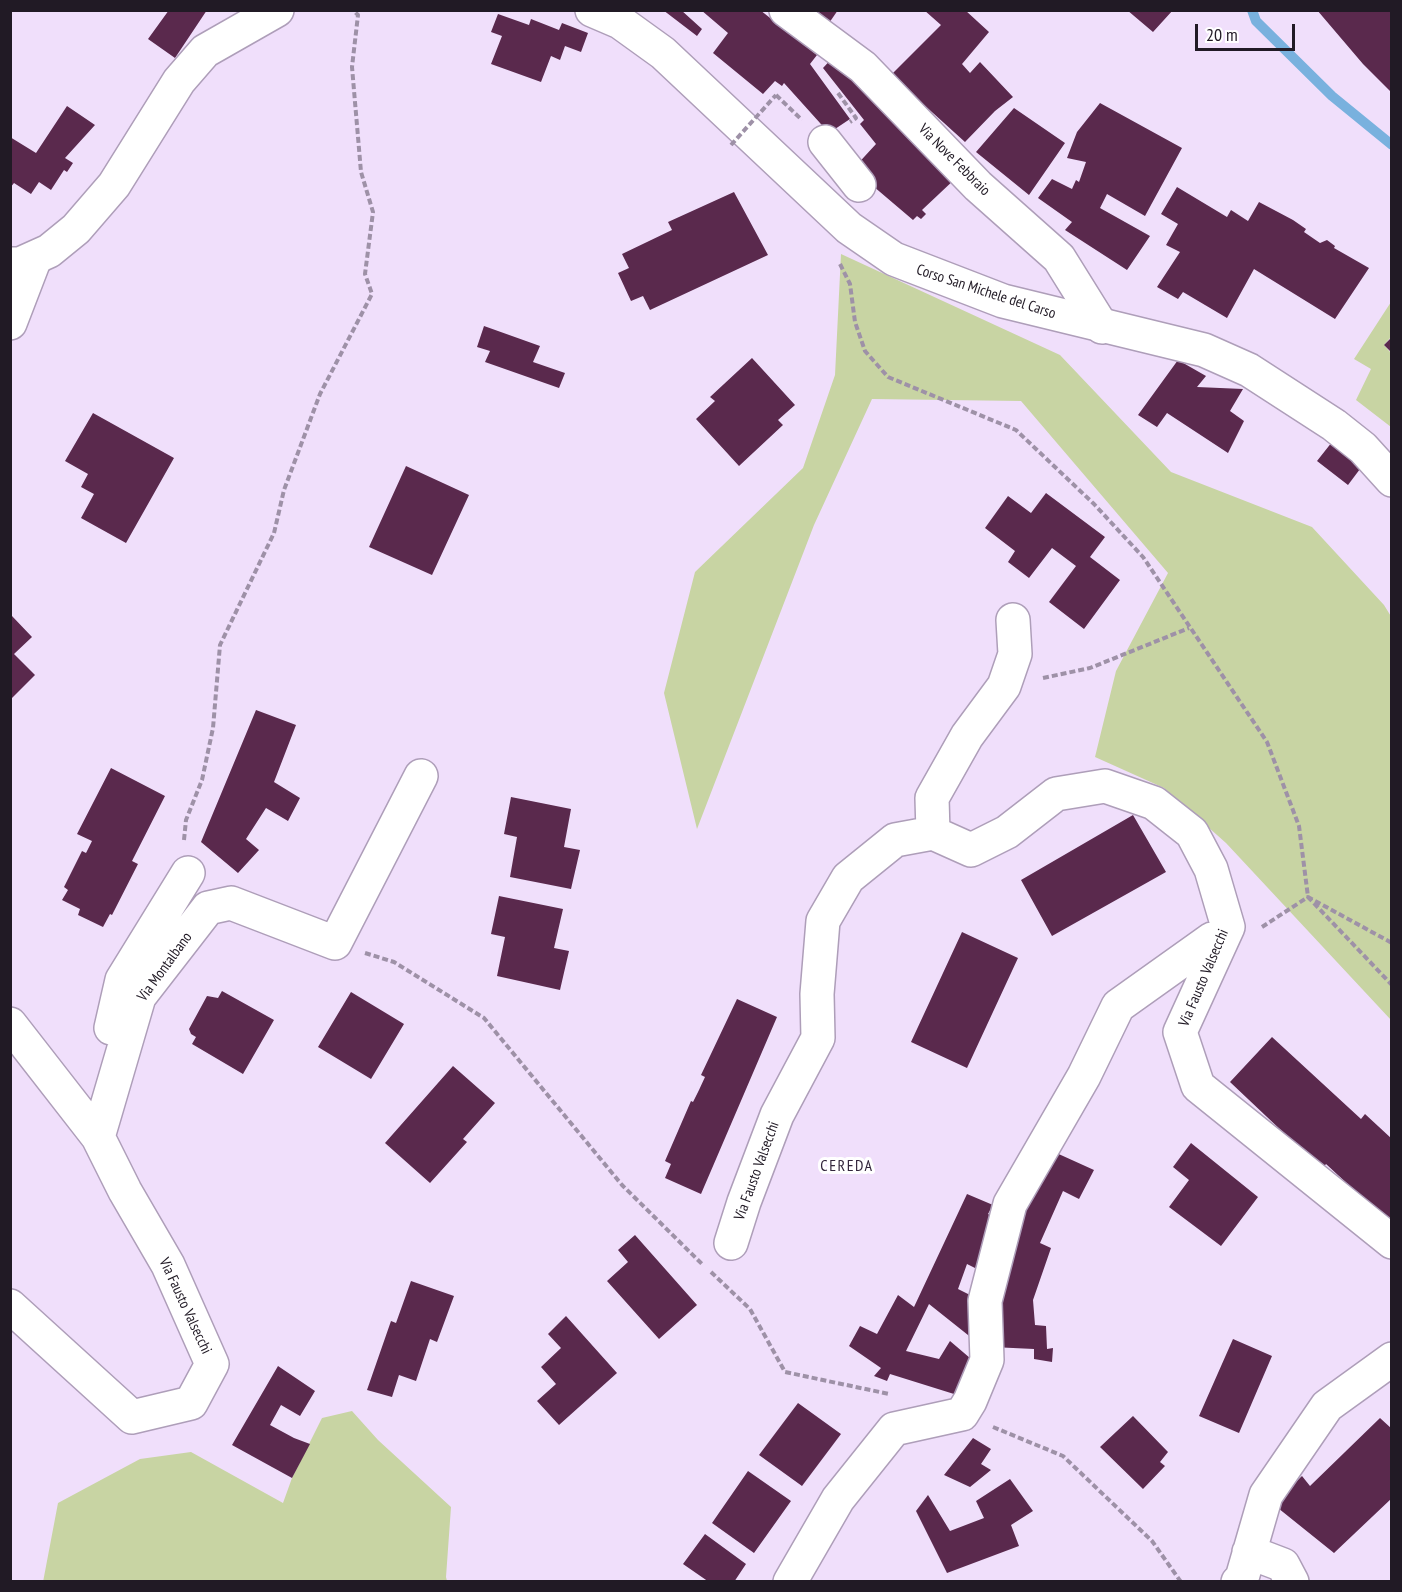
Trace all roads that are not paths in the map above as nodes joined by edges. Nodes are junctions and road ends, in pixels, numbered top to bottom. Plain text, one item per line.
1 (277, 10) edge
2 (591, 10) edge
3 (786, 10) edge
4 (243, 20) edge
5 (825, 142) road end
6 (859, 185) dead end
7 (23, 261) edge
8 (10, 323) edge
9 (1102, 327) junction
10 (1392, 480) edge
11 (1013, 620) dead end
12 (421, 776) dead end
13 (933, 833) junction
14 (188, 873) road end
15 (1222, 940) junction
16 (10, 1024) edge
17 (98, 1137) junction
18 (1392, 1242) edge
19 (731, 1243) dead end
20 (10, 1306) edge
21 (1392, 1359) edge
22 (1249, 1552) junction
23 (790, 1581) edge
24 (1238, 1581) edge
25 (1292, 1581) edge

1 - 4 street
2 - 9 street, Corso San Michele del Carso
3 - 9 street, Via Nove Febbraio
4 - 7 street
5 - 6 street
7 - 8 street
9 - 10 street, Corso San Michele del Carso
11 - 13 street
12 - 17 street, Via Montalbano
13 - 15 street, Via Fausto Valsecchi
13 - 19 street, Via Fausto Valsecchi
14 - 17 street, Via Montalbano
15 - 18 street, Via Fausto Valsecchi
15 - 23 street
16 - 17 street, Via Fausto Valsecchi
17 - 20 street, Via Fausto Valsecchi
21 - 22 street
22 - 24 street
22 - 25 street

